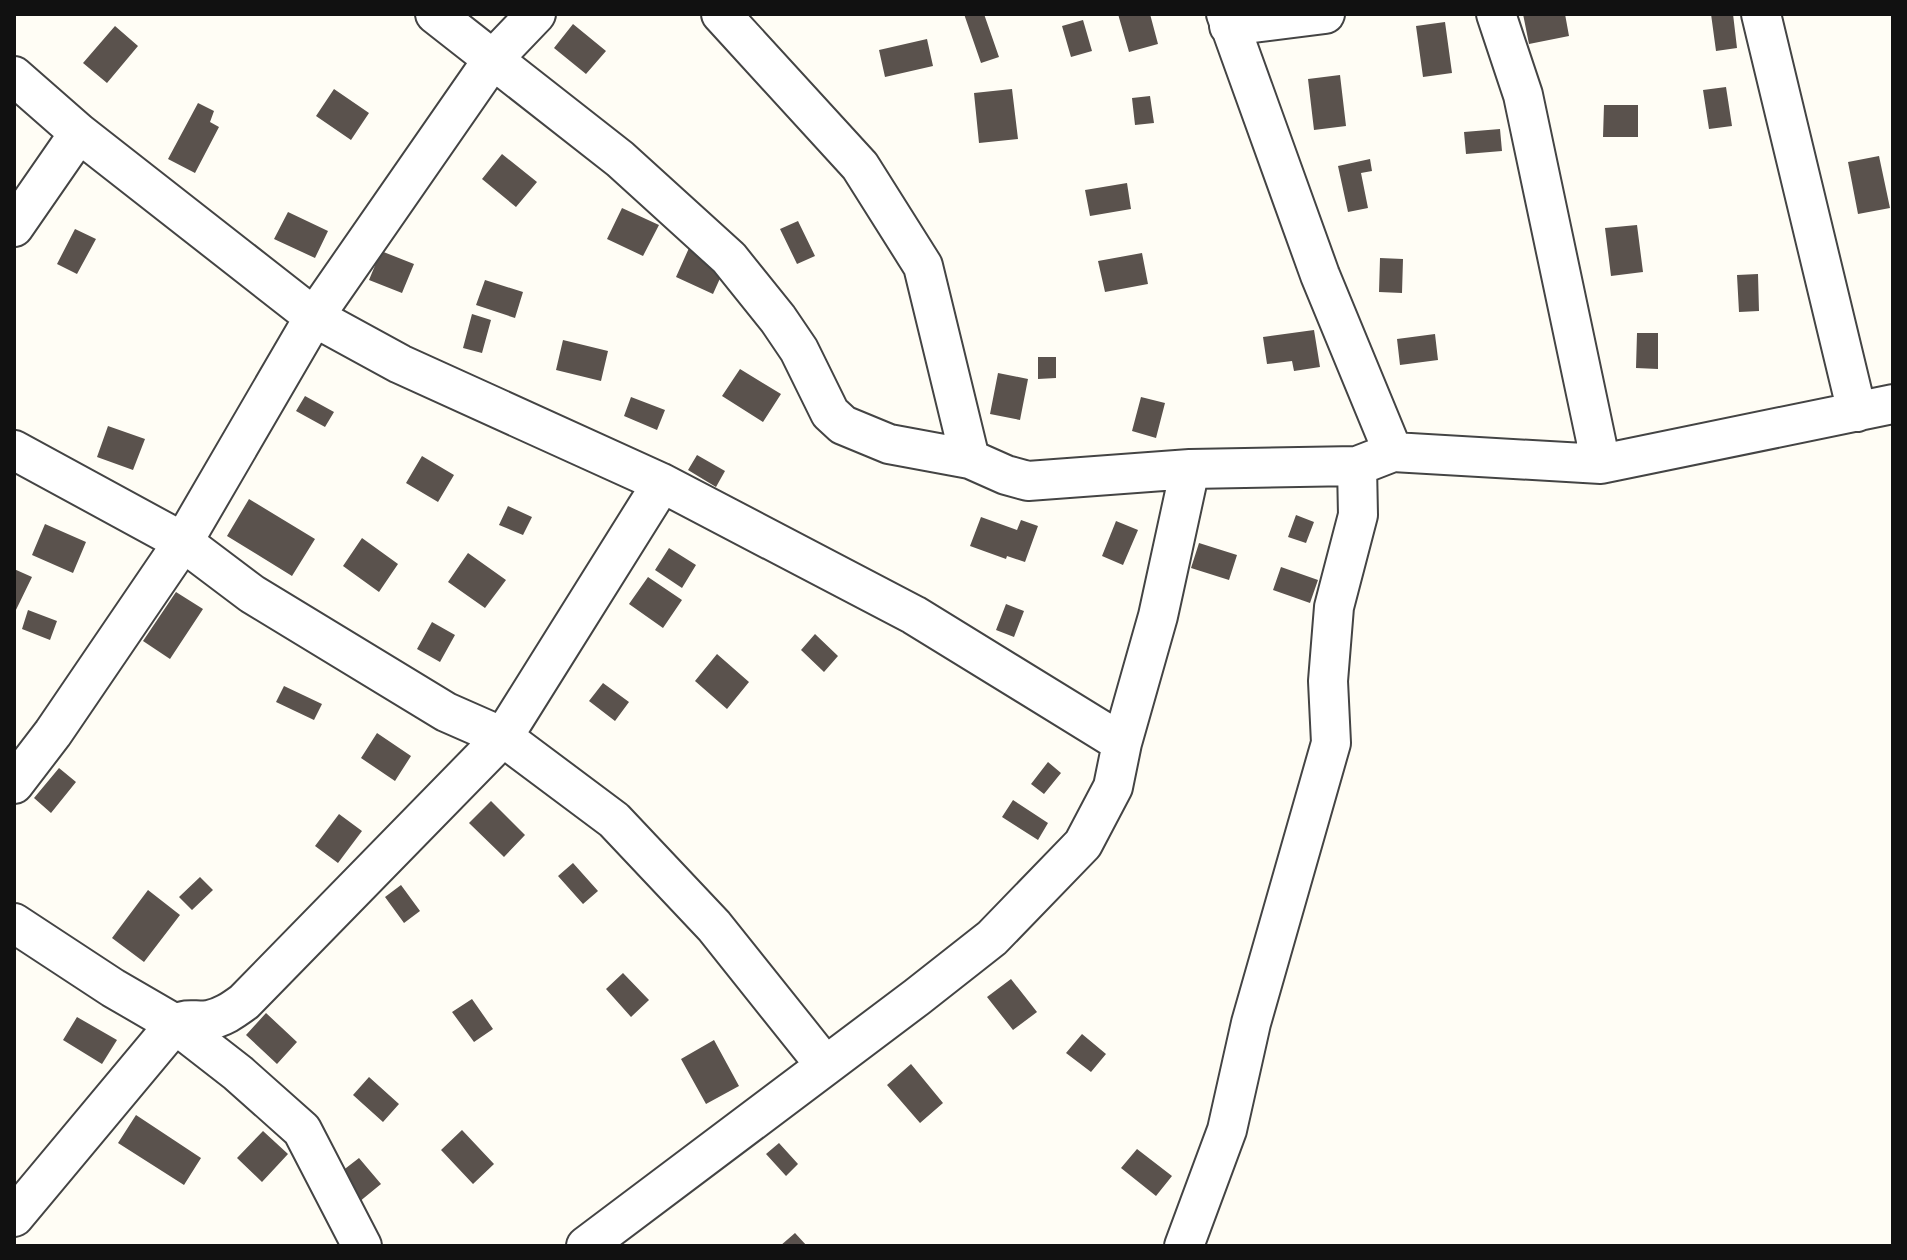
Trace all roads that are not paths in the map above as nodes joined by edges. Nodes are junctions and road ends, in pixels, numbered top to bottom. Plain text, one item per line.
1 (435, 14) edge
2 (536, 14) edge
3 (721, 14) edge
4 (1325, 14) edge
5 (1496, 14) edge
6 (1761, 14) edge
7 (1228, 20) edge
8 (493, 59) junction
9 (14, 76) edge
10 (79, 133) junction
11 (14, 227) edge
12 (314, 317) junction
13 (1893, 404) edge
14 (1857, 412) junction
15 (14, 450) edge
16 (1393, 452) junction
17 (970, 459) junction
18 (1601, 464) junction
19 (1357, 466) junction
20 (1190, 469) junction
21 (662, 483) junction
22 (183, 542) junction
23 (503, 737) junction
24 (1122, 743) junction
25 (14, 784) edge
26 (14, 923) edge
27 (175, 1024) junction
28 (825, 1065) junction
29 (14, 1217) edge
30 (362, 1246) edge
31 (586, 1246) edge
32 (1184, 1246) edge

1 - 8 street
2 - 8 street
3 - 17 street
4 - 7 street
5 - 18 street
6 - 14 street
7 - 16 street
8 - 12 street
8 - 17 street
9 - 10 street
10 - 11 street
10 - 12 street
12 - 21 street
12 - 22 street
13 - 14 street
14 - 18 street
15 - 22 street
16 - 18 street
16 - 19 street
17 - 20 street
19 - 20 street
19 - 32 street
20 - 24 street
21 - 23 street
21 - 24 street
22 - 23 street
22 - 25 street
23 - 27 street
23 - 28 street
24 - 28 street
26 - 27 street
27 - 29 street
27 - 30 street
28 - 31 street

